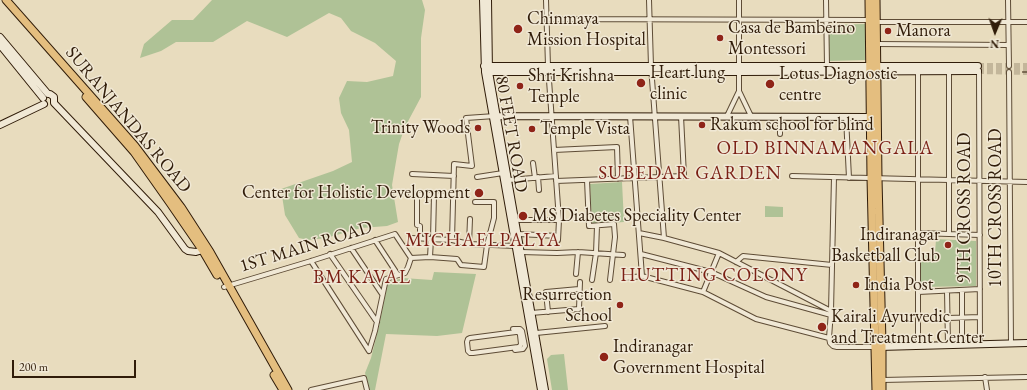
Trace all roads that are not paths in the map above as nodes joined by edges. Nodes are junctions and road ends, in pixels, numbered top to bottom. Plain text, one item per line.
1 (2, 0) edge
2 (6, 0) edge
3 (483, 0) edge
4 (488, 0) edge
5 (546, 0) edge
6 (650, 0) edge
7 (739, 0) edge
8 (826, 0) edge
9 (869, 0) edge
10 (876, 0) edge
11 (1008, 0) edge
12 (547, 19) junction
13 (650, 19) junction
14 (486, 20) junction
15 (739, 20) junction
16 (826, 20) junction
17 (873, 21) junction
18 (1008, 22) junction
19 (1027, 22) edge
20 (0, 37) edge
21 (877, 44) junction
22 (0, 45) edge
23 (1008, 45) junction
24 (827, 66) junction
25 (1008, 66) dead end
26 (979, 68) junction
27 (487, 69) junction
28 (548, 69) junction
29 (651, 69) junction
30 (739, 69) junction
31 (874, 69) junction
32 (949, 71) junction
33 (918, 72) junction
34 (1009, 72) dead end
35 (739, 91) junction
36 (44, 99) junction
37 (53, 104) junction
38 (495, 116) junction
39 (551, 116) junction
40 (630, 116) junction
41 (654, 116) junction
42 (681, 116) junction
43 (727, 116) junction
44 (751, 116) junction
45 (780, 117) junction
46 (846, 117) junction
47 (870, 117) junction
48 (0, 120) edge
49 (0, 125) edge
50 (780, 134) dead end
51 (125, 138) junction
52 (554, 150) junction
53 (533, 163) dead end
54 (503, 173) junction
55 (412, 174) dead end
56 (454, 176) junction
57 (556, 176) junction
58 (792, 176) dead end
59 (477, 177) dead end
60 (659, 177) junction
61 (834, 177) junction
62 (536, 178) junction
63 (635, 178) junction
64 (849, 178) junction
65 (874, 178) junction
66 (618, 179) junction
67 (918, 179) junction
68 (509, 180) junction
69 (587, 180) junction
70 (949, 180) junction
71 (556, 181) junction
72 (979, 181) junction
73 (1010, 182) junction
74 (1027, 182) edge
75 (539, 190) dead end
76 (411, 194) dead end
77 (417, 195) junction
78 (434, 196) junction
79 (453, 196) junction
80 (475, 202) dead end
81 (470, 218) dead end
82 (519, 220) dead end
83 (559, 220) junction
84 (597, 226) junction
85 (639, 233) junction
86 (918, 233) junction
87 (518, 234) junction
88 (950, 234) junction
89 (980, 235) junction
90 (411, 238) dead end
91 (420, 238) junction
92 (664, 238) junction
93 (432, 239) junction
94 (375, 240) junction
95 (452, 240) junction
96 (469, 244) junction
97 (486, 245) junction
98 (516, 246) junction
99 (351, 248) junction
100 (206, 251) junction
101 (521, 252) junction
102 (578, 252) junction
103 (596, 253) junction
104 (719, 253) junction
105 (330, 254) junction
106 (641, 254) junction
107 (613, 255) junction
108 (623, 255) dead end
109 (430, 257) junction
110 (411, 258) junction
111 (311, 261) junction
112 (736, 262) junction
113 (832, 265) junction
114 (711, 272) junction
115 (576, 274) dead end
116 (398, 275) junction
117 (642, 276) junction
118 (626, 278) dead end
119 (592, 280) dead end
120 (610, 280) dead end
121 (580, 282) dead end
122 (226, 286) junction
123 (579, 289) junction
124 (980, 289) junction
125 (962, 290) junction
126 (947, 291) junction
127 (703, 292) junction
128 (918, 292) junction
129 (382, 294) junction
130 (548, 312) junction
131 (530, 313) junction
132 (831, 313) junction
133 (980, 317) junction
134 (948, 318) junction
135 (962, 318) junction
136 (377, 322) junction
137 (605, 326) dead end
138 (513, 329) dead end
139 (533, 336) junction
140 (829, 338) junction
141 (522, 339) junction
142 (1027, 343) edge
143 (980, 344) junction
144 (1011, 344) junction
145 (948, 345) junction
146 (962, 345) junction
147 (918, 346) junction
148 (879, 347) junction
149 (514, 350) dead end
150 (1027, 377) edge
151 (985, 378) junction
152 (882, 380) junction
153 (283, 390) edge
154 (288, 390) edge
155 (311, 390) edge
156 (367, 390) edge
157 (541, 390) edge
158 (545, 390) edge
159 (876, 390) edge
160 (882, 390) edge
161 (988, 390) edge

1 - 51 main road, SURANJANDAS ROAD
2 - 51 main road, SURANJANDAS ROAD
3 - 14 main road, 80 FEET ROAD
4 - 14 main road, 80 FEET ROAD
5 - 12 street
6 - 13 street
7 - 15 street
8 - 16 street
9 - 17 main road
10 - 17 main road
11 - 18 street
12 - 13 street
12 - 28 street
13 - 15 street
13 - 29 street
14 - 27 main road, 80 FEET ROAD
15 - 16 street
15 - 30 street
16 - 17 street
16 - 24 street
17 - 18 street
17 - 21 main road
17 - 31 main road
18 - 19 street
18 - 23 street
20 - 36 main road
21 - 23 street
21 - 31 main road
22 - 36 main road
23 - 25 street
24 - 30 main road
24 - 31 main road
26 - 31 main road
26 - 32 main road
26 - 72 street, 9TH CROSS ROAD
27 - 28 main road
27 - 38 main road, 80 FEET ROAD
28 - 29 main road
28 - 39 street
29 - 30 main road
29 - 41 street
30 - 31 main road
30 - 35 street
31 - 33 main road
31 - 47 main road
31 - 65 main road
32 - 33 main road
32 - 70 street
33 - 67 street
34 - 73 street, 10TH CROSS ROAD
35 - 43 street
35 - 44 street
36 - 37 main road
36 - 37 main road
36 - 48 main road
36 - 49 main road
37 - 100 main road
38 - 39 main road
38 - 54 main road, 80 FEET ROAD
38 - 56 street
38 - 68 main road, 80 FEET ROAD
39 - 40 main road
39 - 52 street
40 - 41 main road
40 - 63 street
41 - 42 main road
41 - 60 street
42 - 43 main road
42 - 60 street
43 - 44 main road
44 - 45 main road
45 - 46 main road
45 - 50 street
46 - 47 main road
46 - 64 street
47 - 65 main road
51 - 100 main road, SURANJANDAS ROAD
52 - 57 street
52 - 66 street
53 - 62 street
54 - 59 street
54 - 98 main road, 80 FEET ROAD
55 - 56 street
56 - 79 street
57 - 62 street
57 - 71 street
58 - 61 street
60 - 63 street
60 - 92 street
61 - 64 street
61 - 113 street
62 - 68 street
62 - 75 street
63 - 66 street
63 - 85 street
64 - 65 street
65 - 67 street
65 - 148 main road
66 - 69 street
67 - 70 street
67 - 86 street
68 - 87 main road, 80 FEET ROAD
69 - 71 street
69 - 84 street
70 - 72 street
70 - 88 street
71 - 83 street
72 - 73 street
72 - 89 street, 9TH CROSS ROAD
73 - 74 street
73 - 144 street, 10TH CROSS ROAD
76 - 77 street
77 - 78 street
77 - 91 street
78 - 79 street
78 - 93 street
79 - 95 street
80 - 97 street
81 - 96 street
82 - 83 street
83 - 87 street
84 - 103 street
84 - 107 street
85 - 92 street
85 - 106 street
86 - 88 street
86 - 128 street
87 - 101 main road, 80 FEET ROAD
88 - 89 street
89 - 124 street, 9TH CROSS ROAD
90 - 91 street
91 - 93 street
92 - 104 street
93 - 95 street
93 - 109 street
94 - 99 street, 1ST MAIN ROAD
94 - 110 street, 1ST MAIN ROAD
94 - 116 street
95 - 96 street
96 - 97 street
97 - 98 street
97 - 109 street
98 - 131 main road, 80 FEET ROAD
99 - 105 street, 1ST MAIN ROAD
99 - 129 street
100 - 122 main road, SURANJANDAS ROAD
101 - 102 street
101 - 131 main road, 80 FEET ROAD
102 - 103 street
102 - 115 street
103 - 107 street
103 - 119 street
104 - 112 street
104 - 114 street
105 - 111 street, 1ST MAIN ROAD
105 - 136 street
106 - 114 street
106 - 117 street
107 - 108 street
107 - 120 street
109 - 110 street
110 - 116 street
111 - 122 street, 1ST MAIN ROAD
111 - 136 street
112 - 113 street
112 - 132 street
113 - 132 street
114 - 127 street
114 - 132 street
116 - 129 street
117 - 118 street
117 - 127 street
121 - 123 street
122 - 153 main road, SURANJANDAS ROAD
122 - 154 main road, SURANJANDAS ROAD
123 - 130 street
123 - 130 street
124 - 125 street
124 - 133 street, 9TH CROSS ROAD
125 - 126 street
125 - 135 street
126 - 128 street
126 - 134 street
127 - 140 street
128 - 147 street
129 - 136 street
130 - 131 street
131 - 139 main road, 80 FEET ROAD
132 - 140 street
133 - 135 street
133 - 143 street, 9TH CROSS ROAD
134 - 135 street
134 - 145 street
135 - 146 street
137 - 139 street
138 - 141 street
139 - 141 street
139 - 157 main road, 80 FEET ROAD
139 - 158 main road, 80 FEET ROAD
140 - 148 street
141 - 141 street
141 - 149 street
142 - 144 main road
143 - 144 main road
143 - 146 main road
145 - 146 main road
145 - 147 main road
147 - 148 main road
148 - 152 main road
148 - 159 main road
150 - 151 street
151 - 152 street
151 - 161 street
152 - 160 main road
155 - 156 street

